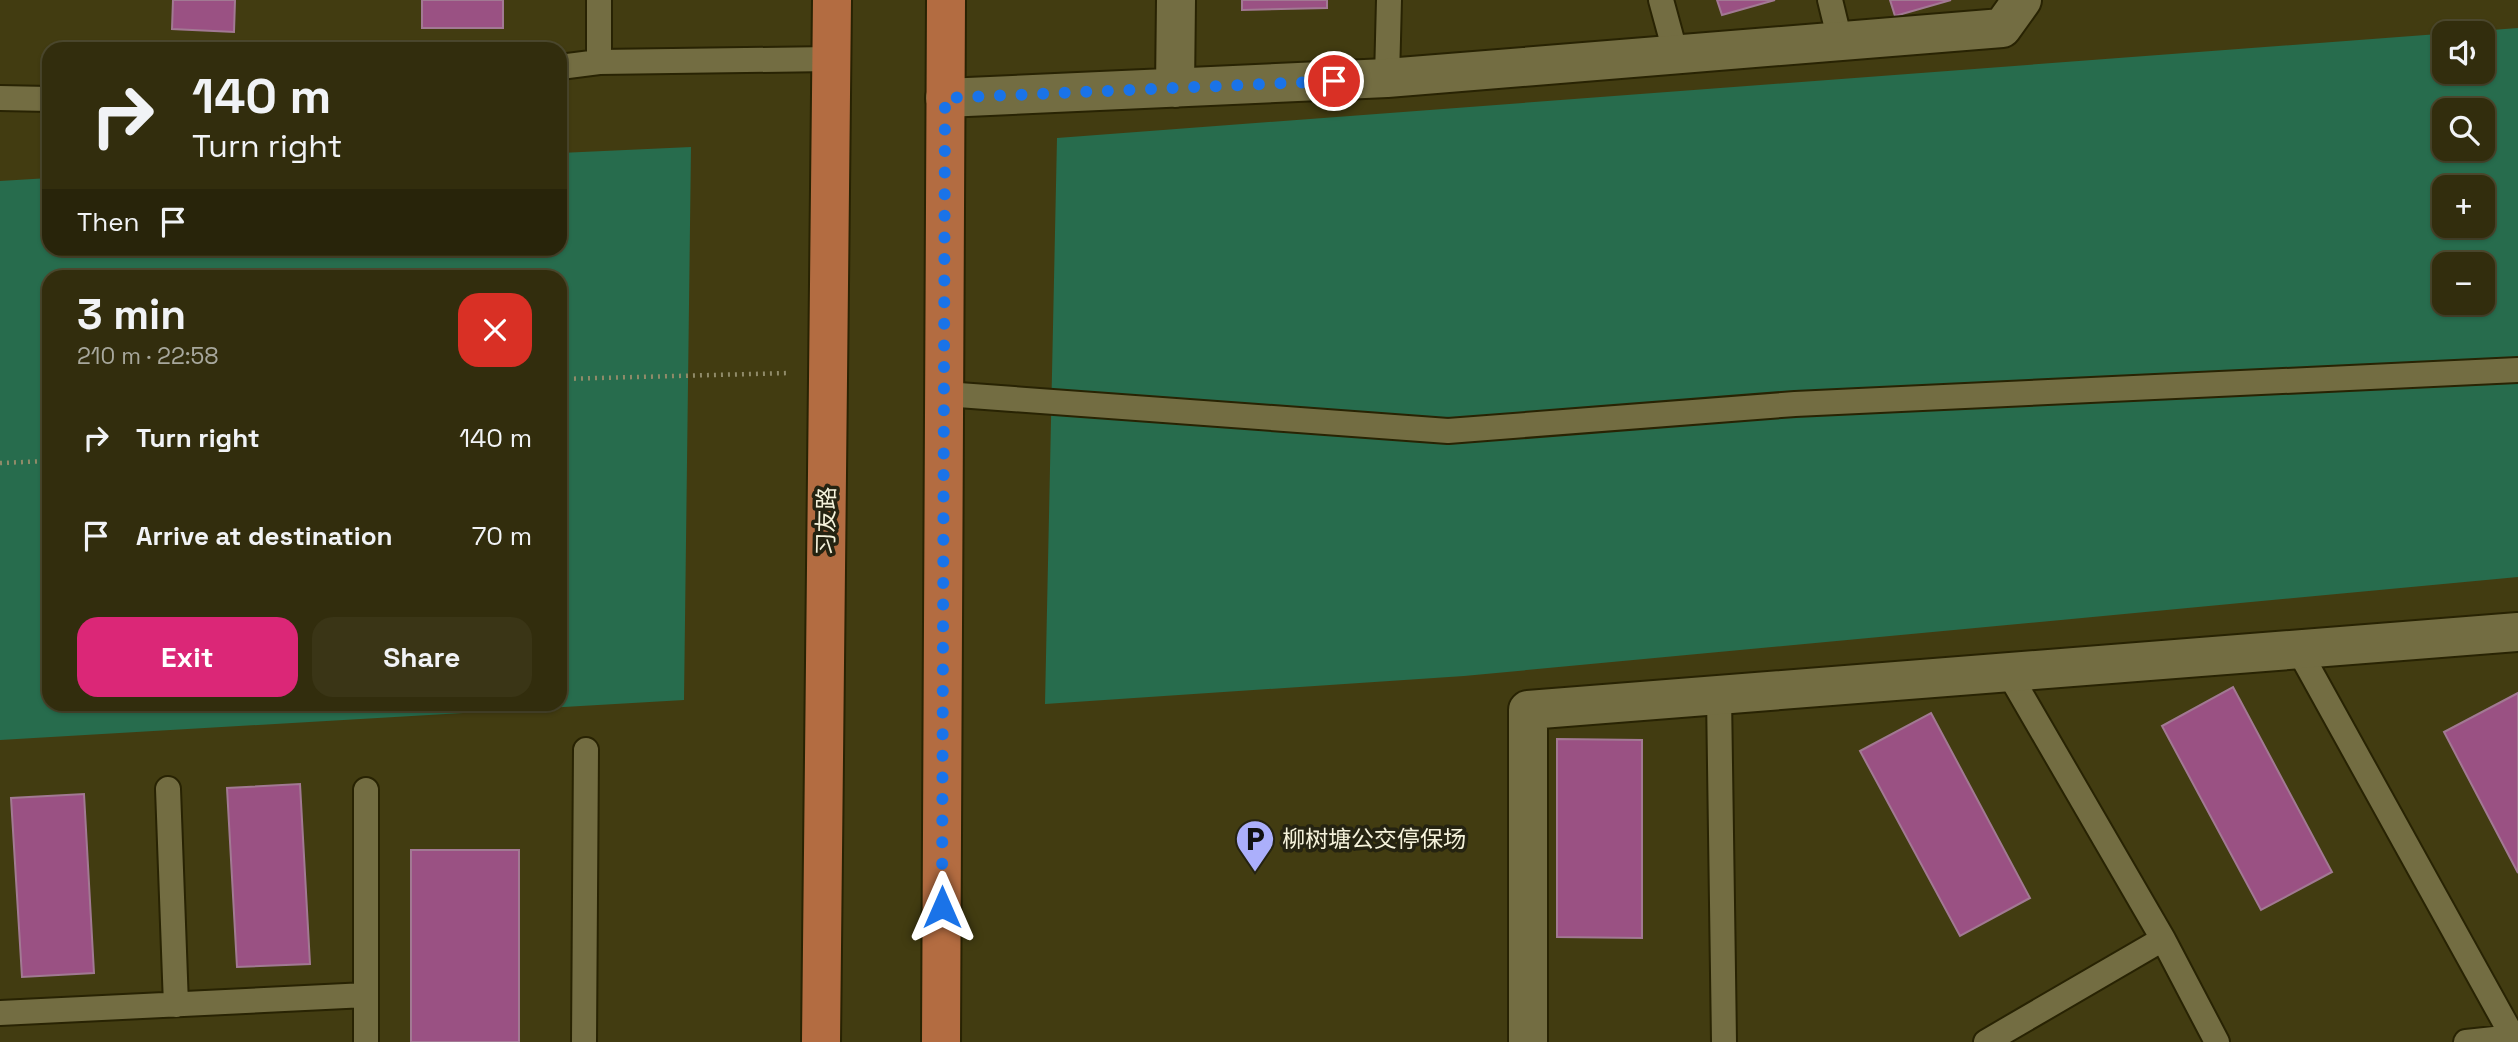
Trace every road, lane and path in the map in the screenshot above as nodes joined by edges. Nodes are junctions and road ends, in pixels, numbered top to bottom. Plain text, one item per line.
1 (599, 0) edge
2 (831, 0) edge
3 (946, 0) edge
4 (1176, 0) edge
5 (1389, 0) edge
6 (1661, 0) edge
7 (1830, 0) edge
8 (2022, 0) edge
9 (1840, 41) junction
10 (1676, 55) junction
11 (831, 59) junction
12 (599, 62) junction
13 (567, 66) edge
14 (1387, 78) junction
15 (1175, 88) junction
16 (0, 98) edge
17 (945, 98) junction
18 (42, 99) edge
19 (2518, 370) edge
20 (827, 372) junction
21 (567, 379) edge
22 (944, 394) junction
23 (42, 461) edge
24 (0, 463) edge
25 (2518, 632) edge
26 (2298, 649) junction
27 (2008, 672) junction
28 (1719, 695) junction
29 (586, 750) dead end
30 (168, 789) dead end
31 (366, 790) dead end
32 (2163, 939) junction
33 (366, 995) junction
34 (176, 1004) junction
35 (0, 1013) edge
36 (2514, 1040) edge
37 (366, 1042) edge
38 (584, 1042) edge
39 (821, 1042) edge
40 (942, 1042) edge
41 (1528, 1042) edge
42 (1724, 1042) edge
43 (1986, 1042) edge
44 (2217, 1042) edge
45 (2466, 1042) edge

1 - 12 lane
2 - 11 main road, 习友路
3 - 17 main road
4 - 15 street
5 - 14 lane
6 - 10 lane
7 - 9 lane
8 - 9 street
9 - 10 street
10 - 14 street
11 - 12 lane
11 - 20 main road, 习友路
12 - 13 lane
14 - 15 street
15 - 17 street
16 - 18 lane
17 - 22 main road
19 - 22 lane
20 - 21 path
20 - 39 main road, 习友路
22 - 40 main road
23 - 24 path
25 - 26 street
26 - 27 street
26 - 36 lane
27 - 28 street
27 - 32 lane
28 - 41 street
28 - 42 lane
29 - 38 lane
30 - 34 lane
31 - 33 lane
32 - 43 lane
32 - 44 lane
33 - 34 lane
33 - 37 lane
34 - 35 lane
36 - 45 lane

